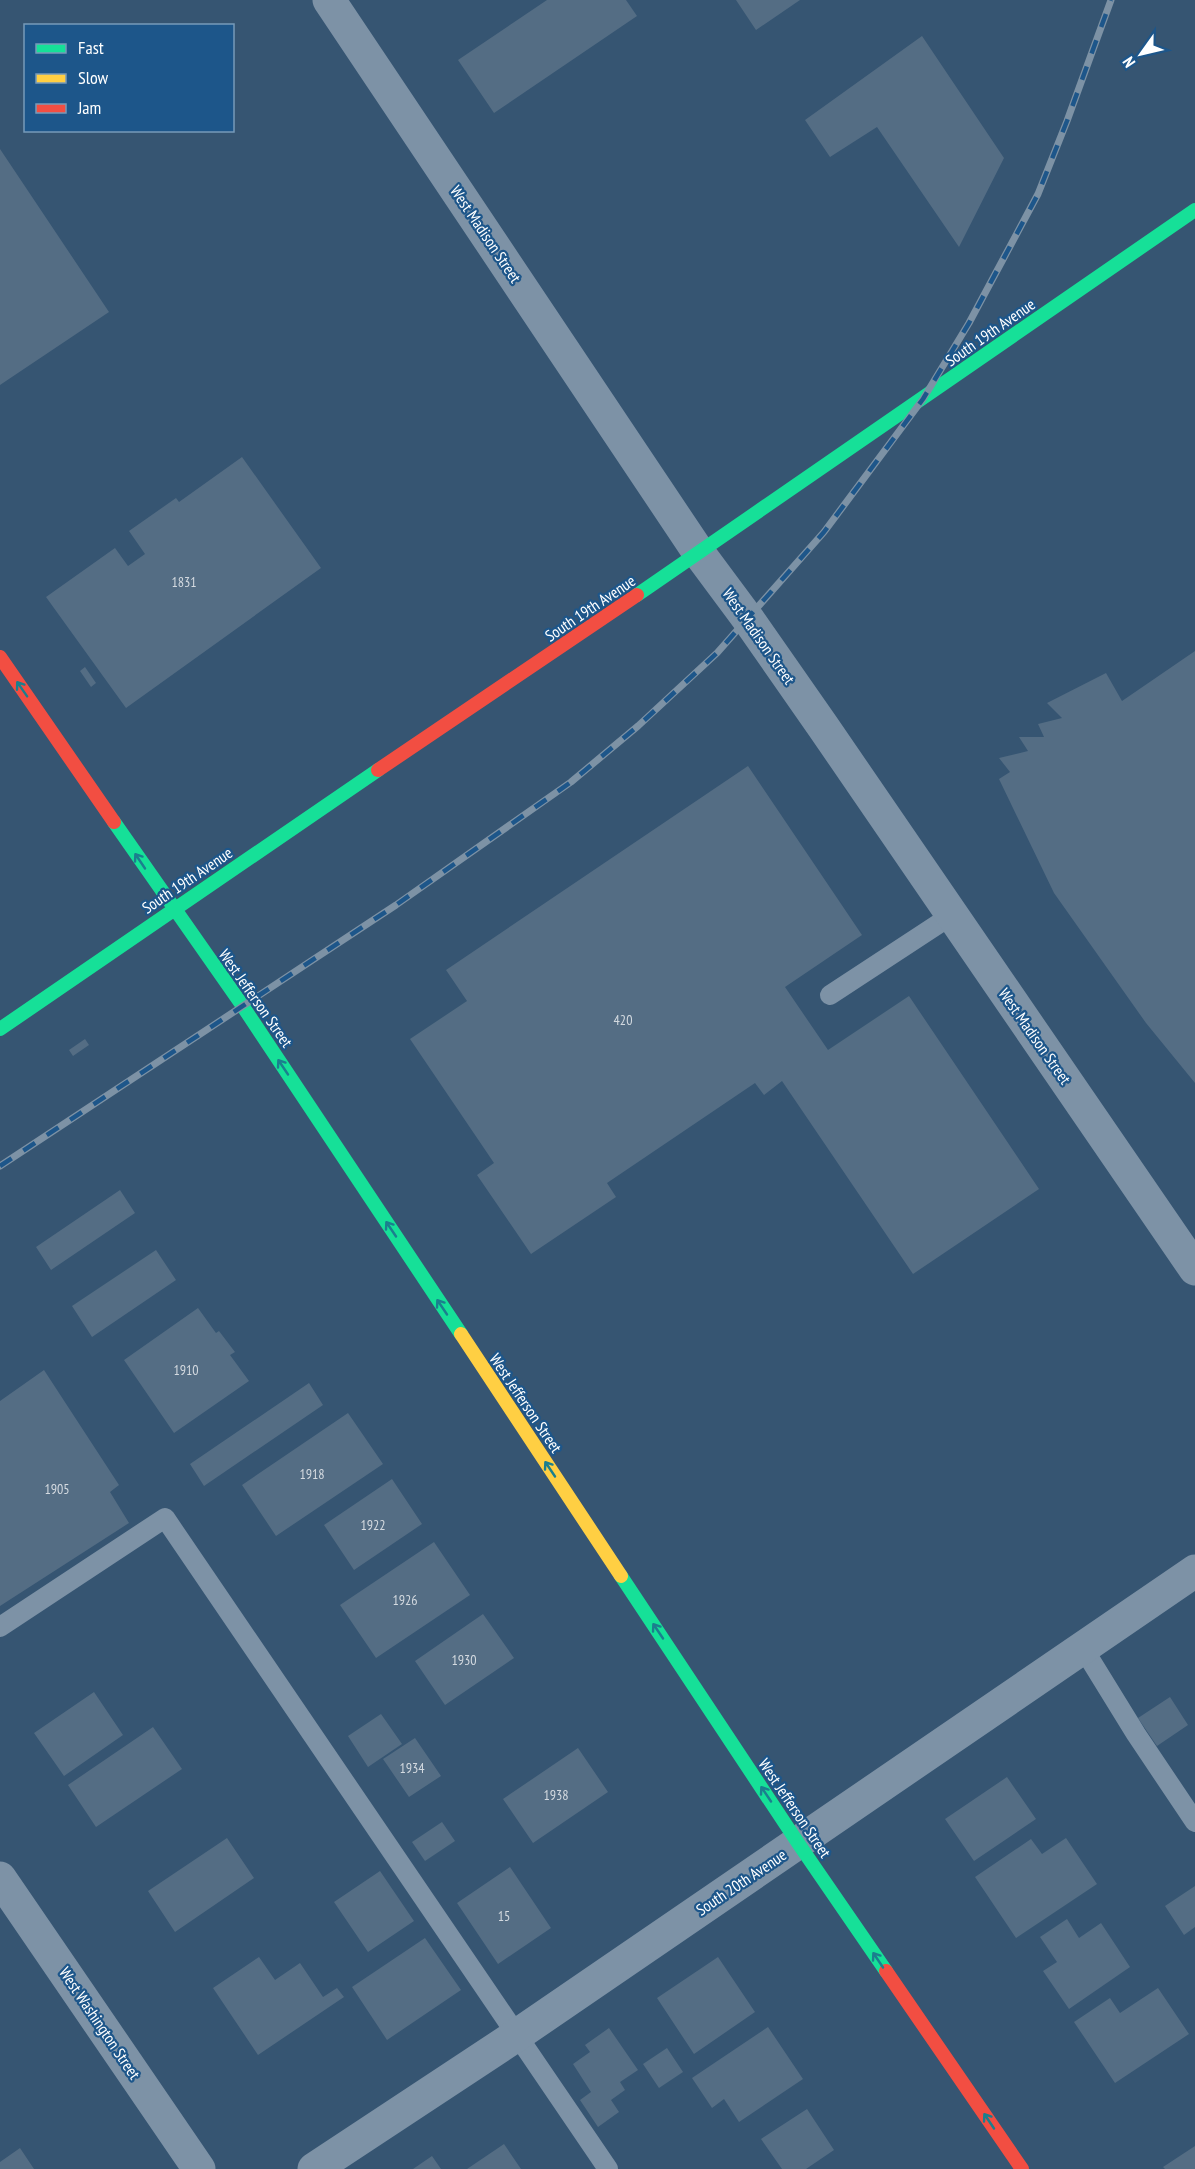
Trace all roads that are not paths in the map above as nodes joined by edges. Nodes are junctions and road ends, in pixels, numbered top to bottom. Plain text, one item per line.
1 (329, 0) edge
2 (1195, 210) edge
3 (699, 554) junction
4 (0, 657) edge
5 (173, 909) junction
6 (952, 915) junction
7 (830, 995) dead end
8 (0, 1029) edge
9 (1195, 1269) edge
10 (1195, 1571) edge
11 (0, 1627) edge
12 (1083, 1648) junction
13 (1195, 1822) edge
14 (798, 1843) junction
15 (0, 1878) edge
16 (517, 2035) junction
17 (199, 2169) edge
18 (314, 2169) edge
19 (609, 2169) edge
20 (1022, 2169) edge

1 - 3 street, West Madison Street
2 - 3 main road, South 19th Avenue
3 - 5 main road, South 19th Avenue
3 - 6 street, West Madison Street
5 -> 4 main road, West Jefferson Street
5 - 8 main road, South 19th Avenue
14 -> 5 main road, West Jefferson Street
6 - 7 lane
6 - 9 street, West Madison Street
10 - 12 street, South 20th Avenue
11 - 16 lane
12 - 13 lane
12 - 14 street, South 20th Avenue
14 - 16 street, South 20th Avenue
20 -> 14 main road, West Jefferson Street
15 - 17 street, West Washington Street
16 - 18 street, South 20th Avenue
16 - 19 lane

